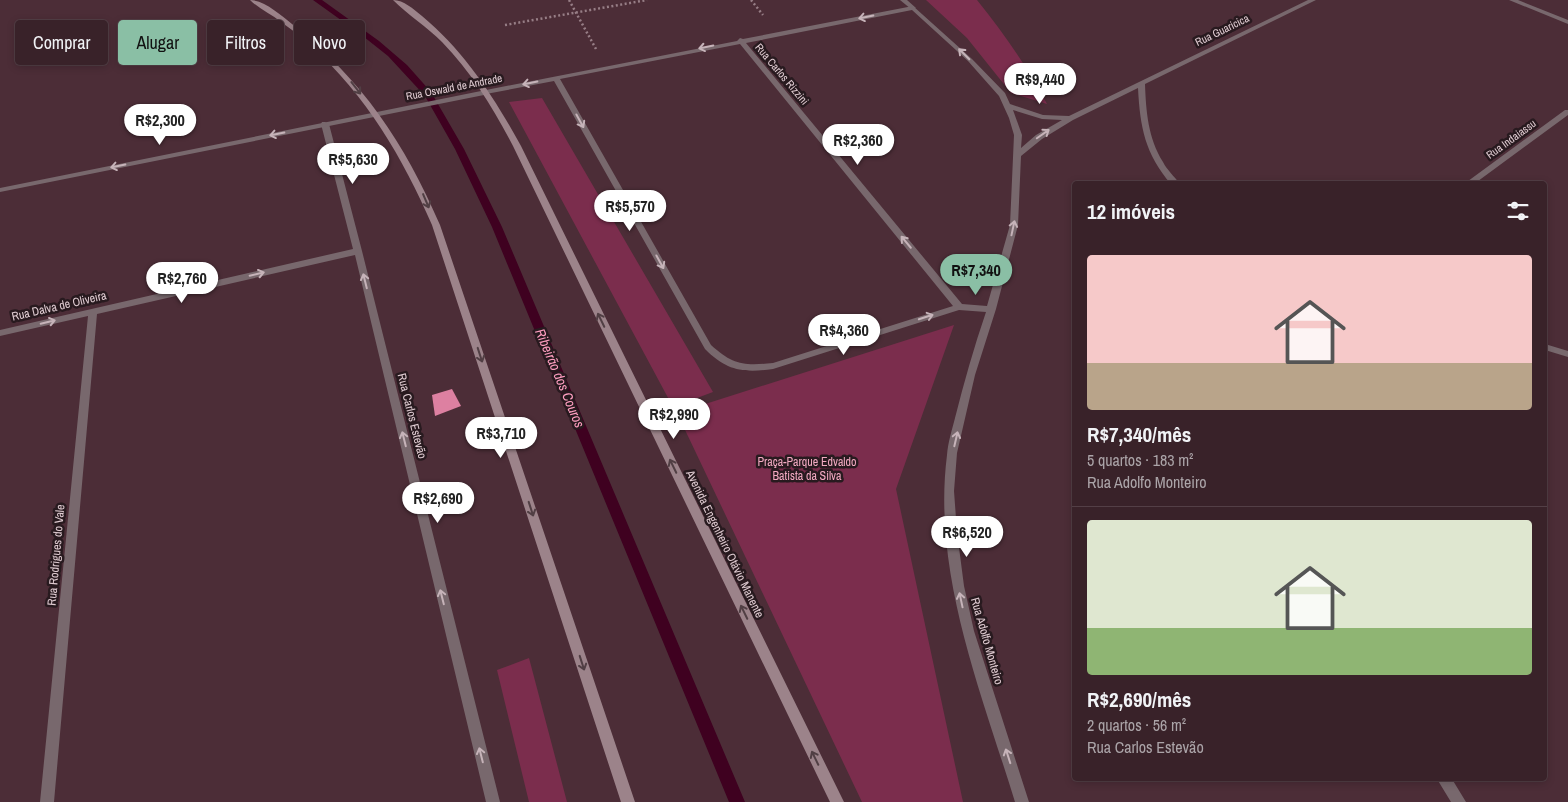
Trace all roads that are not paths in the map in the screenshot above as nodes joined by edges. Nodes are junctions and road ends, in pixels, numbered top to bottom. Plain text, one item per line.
1 (252, 0) edge
2 (396, 0) edge
3 (903, 0) edge
4 (1313, 0) edge
5 (1512, 0) edge
6 (914, 8) junction
7 (1568, 22) edge
8 (740, 40) junction
9 (556, 78) junction
10 (1141, 83) junction
11 (486, 92) junction
12 (1008, 106) junction
13 (1568, 112) edge
14 (375, 114) junction
15 (1070, 118) junction
16 (325, 124) junction
17 (1018, 155) junction
18 (1173, 181) edge
19 (1472, 181) edge
20 (0, 190) edge
21 (358, 251) junction
22 (959, 306) junction
23 (991, 309) junction
24 (93, 312) junction
25 (0, 333) edge
26 (1547, 348) edge
27 (1568, 354) edge
28 (1445, 781) edge
29 (47, 802) edge
30 (493, 802) edge
31 (628, 802) edge
32 (837, 802) edge
33 (1022, 802) edge
34 (1458, 802) edge

1 -> 14 main road
2 - 11 main road, Avenida Engenheiro Otávio Manente
3 - 6 street, Rua Adolfo Monteiro
4 - 10 street, Rua Guaricica
5 - 7 street
6 -> 8 street, Rua Oswald de Andrade
12 -> 6 street, Rua Adolfo Monteiro
8 -> 9 street, Rua Oswald de Andrade
22 -> 8 street, Rua Carlos Rizzini
9 -> 11 street, Rua Oswald de Andrade
9 -> 22 street
10 - 15 street, Rua Guaricica
10 - 18 street
11 - 14 street, Rua Oswald de Andrade
32 -> 11 main road, Avenida Engenheiro Otávio Manente
12 - 15 street
12 - 17 street, Rua Adolfo Monteiro
13 - 19 street, Rua Indaiassu
14 - 16 street, Rua Oswald de Andrade
14 -> 31 main road
17 -> 15 street
16 -> 20 street, Rua Oswald de Andrade
16 - 21 street, Rua Carlos Estevão
23 -> 17 street, Rua Adolfo Monteiro
24 -> 21 street, Rua Dalva de Oliveira
30 -> 21 street, Rua Carlos Estevão
22 - 23 street
33 -> 23 street, Rua Adolfo Monteiro
25 -> 24 street, Rua Dalva de Oliveira
24 - 29 street, Rua Rodrigues do Vale
26 - 27 street
28 - 34 street

